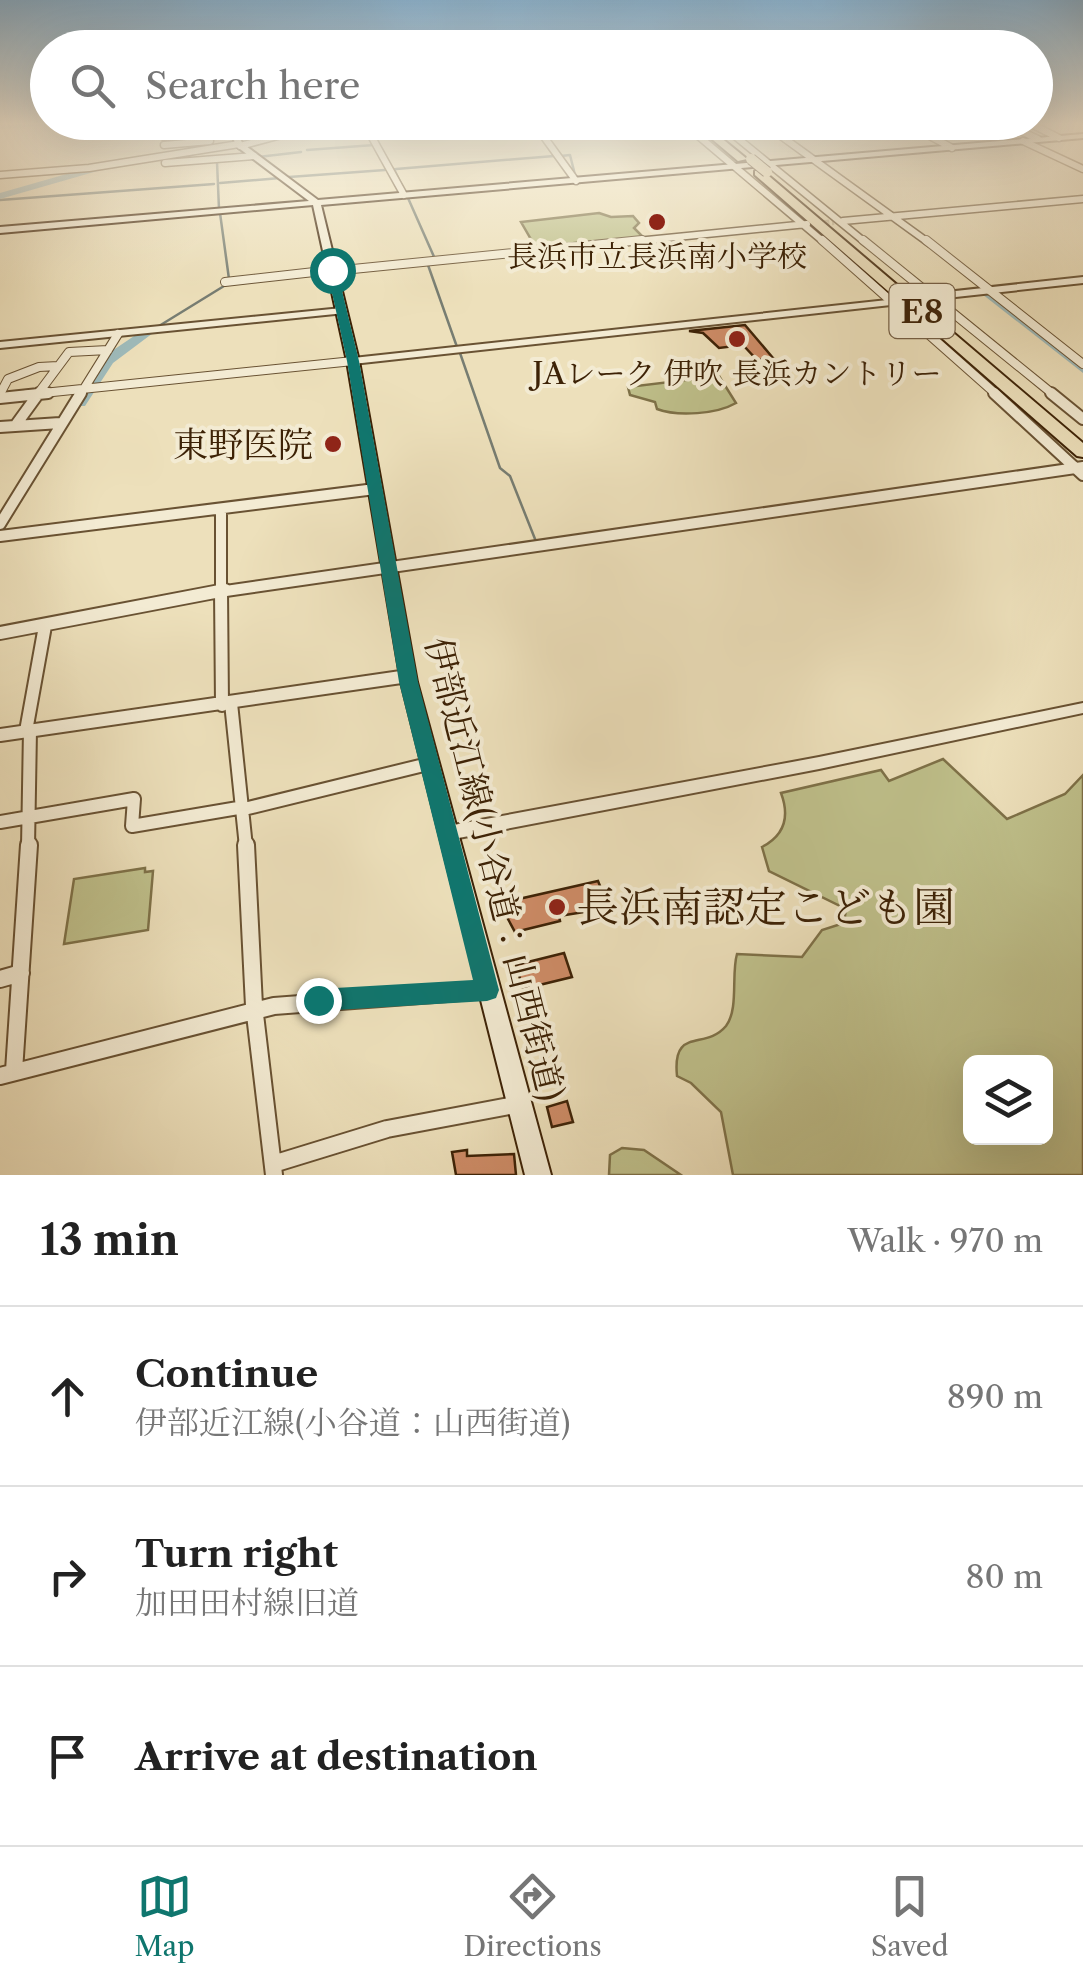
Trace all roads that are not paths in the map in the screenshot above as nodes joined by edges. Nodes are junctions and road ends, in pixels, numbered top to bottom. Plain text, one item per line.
1 (284, 178) edge
2 (395, 178) edge
3 (574, 178) edge
4 (604, 178) edge
5 (761, 178) edge
6 (775, 178) edge
7 (775, 178) edge
8 (777, 178) edge
9 (840, 178) edge
10 (576, 181) junction
11 (404, 195) junction
12 (1083, 199) edge
13 (316, 202) junction
14 (893, 216) junction
15 (839, 222) junction
16 (810, 224) junction
17 (0, 230) edge
18 (333, 270) junction
19 (1083, 280) edge
20 (229, 281) dead end
21 (992, 292) junction
22 (932, 296) junction
23 (901, 301) junction
24 (342, 311) junction
25 (118, 334) junction
26 (0, 345) edge
27 (108, 350) junction
28 (353, 361) junction
29 (1083, 364) edge
30 (58, 366) junction
31 (87, 389) junction
32 (39, 394) junction
33 (0, 396) edge
34 (1083, 419) edge
35 (60, 423) junction
36 (15, 426) junction
37 (0, 427) edge
38 (1083, 439) edge
39 (1083, 452) edge
40 (1080, 470) edge
41 (375, 489) junction
42 (221, 510) junction
43 (0, 524) edge
44 (1, 536) edge
45 (390, 569) junction
46 (220, 592) junction
47 (45, 626) junction
48 (0, 634) edge
49 (408, 679) junction
50 (226, 704) junction
51 (1083, 708) edge
52 (28, 730) junction
53 (0, 735) edge
54 (428, 764) junction
55 (244, 808) junction
56 (30, 816) junction
57 (0, 822) edge
58 (448, 833) junction
59 (21, 973) junction
60 (0, 979) edge
61 (487, 990) junction
62 (255, 1011) junction
63 (7, 1074) edge
64 (520, 1104) junction
65 (274, 1170) edge
66 (538, 1175) edge

1 - 13 main road
2 - 11 street
3 - 10 street
4 - 10 main road
5 - 16 street
6 - 38 highway, E8
7 - 39 highway, E8
8 - 15 street
9 - 14 street
10 - 11 main road
11 - 13 main road
12 - 14 street
13 - 17 main road
13 - 18 main road, 伊部近江線(小谷道：山西街道)
14 - 15 street
14 - 21 street
15 - 22 street
16 - 18 street
16 - 23 street
18 - 20 street
18 - 24 main road, 伊部近江線(小谷道：山西街道)
19 - 21 street
21 - 22 street
21 - 29 street
22 - 34 street
23 - 28 street
23 - 40 street
24 - 25 street
24 - 28 main road, 伊部近江線(小谷道：山西街道)
25 - 26 street
25 - 27 street
27 - 30 street
27 - 31 street
28 - 31 street
28 - 41 main road, 伊部近江線(小谷道：山西街道)
30 - 32 street
30 - 33 street
31 - 32 street
31 - 35 street
32 - 33 street
32 - 36 street
35 - 36 street
35 - 43 street
36 - 37 street
40 - 45 street
41 - 42 street
41 - 45 main road, 伊部近江線(小谷道：山西街道)
42 - 44 street
42 - 46 street
45 - 46 street
45 - 49 main road, 伊部近江線(小谷道：山西街道)
46 - 47 street
46 - 50 street
47 - 48 street
47 - 52 street
49 - 50 street
49 - 54 main road, 伊部近江線(小谷道：山西街道)
50 - 52 street
50 - 55 street
51 - 58 street
52 - 53 street
52 - 56 street
54 - 55 street
54 - 58 main road, 伊部近江線(小谷道：山西街道)
55 - 56 street
55 - 62 street
56 - 57 street
56 - 59 street
58 - 61 main road, 伊部近江線(小谷道：山西街道)
59 - 60 street
59 - 63 street
61 - 62 street
61 - 64 main road, 伊部近江線(小谷道：山西街道)
62 - 63 street
62 - 65 street
64 - 65 street
64 - 66 main road, 伊部近江線(小谷道：山西街道)

